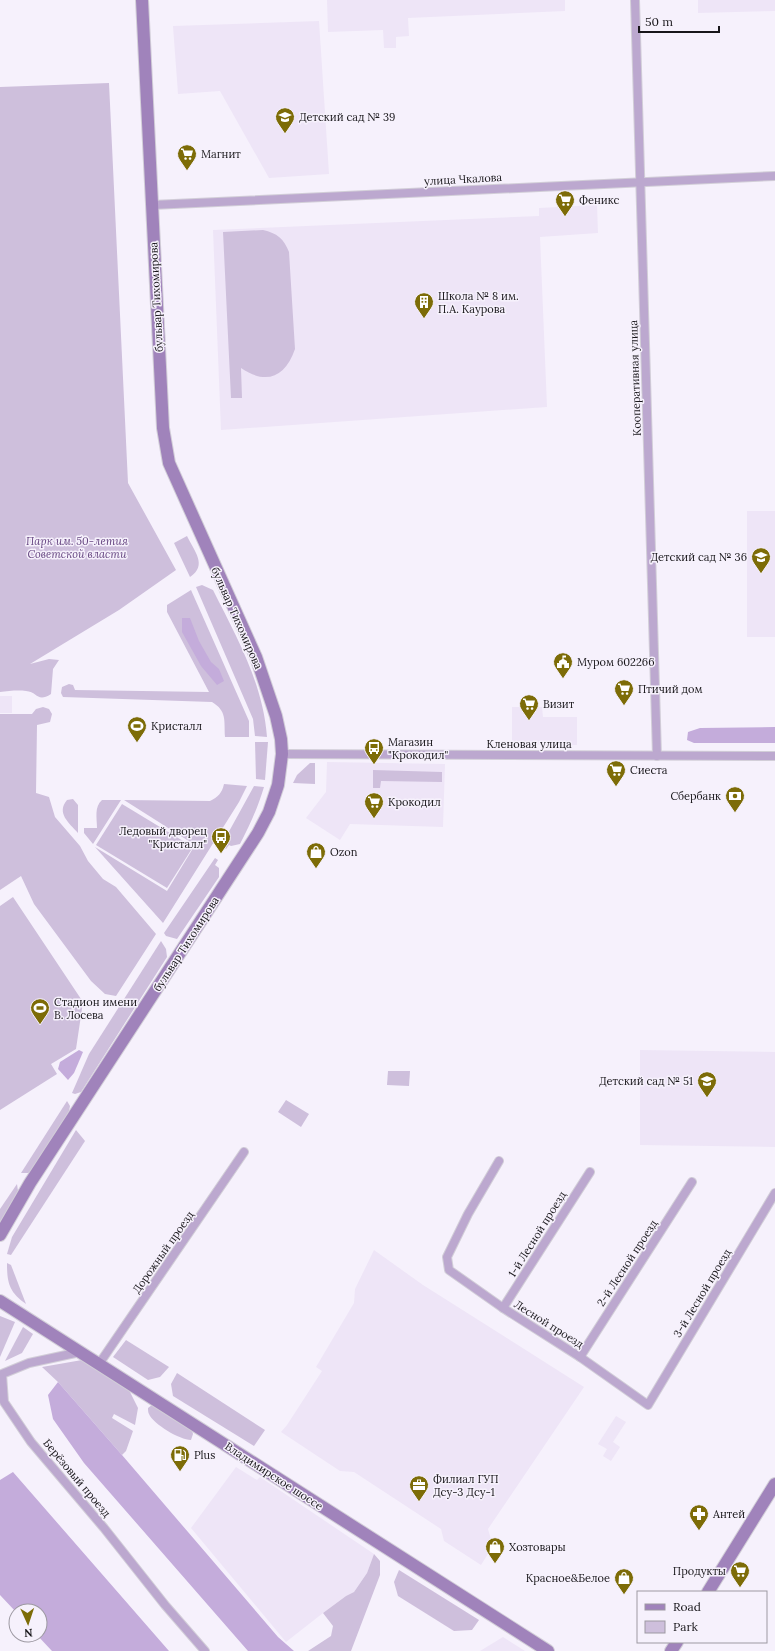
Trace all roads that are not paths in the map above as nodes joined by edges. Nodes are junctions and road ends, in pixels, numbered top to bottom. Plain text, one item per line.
1 (142, 0) edge
2 (635, 0) edge
3 (775, 176) edge
4 (641, 181) junction
5 (152, 205) junction
6 (282, 754) junction
7 (657, 756) junction
8 (775, 756) edge
9 (244, 1152) dead end
10 (499, 1161) dead end
11 (590, 1172) dead end
12 (692, 1182) dead end
13 (775, 1193) edge
14 (0, 1235) edge
15 (0, 1301) edge
16 (503, 1308) junction
17 (80, 1352) junction
18 (580, 1357) junction
19 (99, 1364) junction
20 (648, 1405) joint
21 (775, 1484) edge
22 (709, 1591) edge
23 (205, 1651) edge
24 (548, 1651) edge

1 - 5 street, бульвар Тихомирова
2 - 4 street, Кооперативная улица
3 - 4 street, улица Чкалова
4 - 5 street, улица Чкалова
4 - 7 street, Кооперативная улица
5 - 6 street, бульвар Тихомирова
6 - 7 street, Кленовая улица
6 - 14 street, бульвар Тихомирова
7 - 8 street, Кленовая улица
9 - 19 street, Дорожный проезд
10 - 16 street, Лесной проезд
11 - 16 street, 1-й Лесной проезд
12 - 18 street, 2-й Лесной проезд
13 - 20 street, 3-й Лесной проезд
15 - 17 street, Владимирское шоссе
16 - 18 street, Лесной проезд
17 - 19 street, Владимирское шоссе
17 - 23 street, Берёзовый проезд
18 - 20 street, Лесной проезд
19 - 24 street, Владимирское шоссе
21 - 22 street

